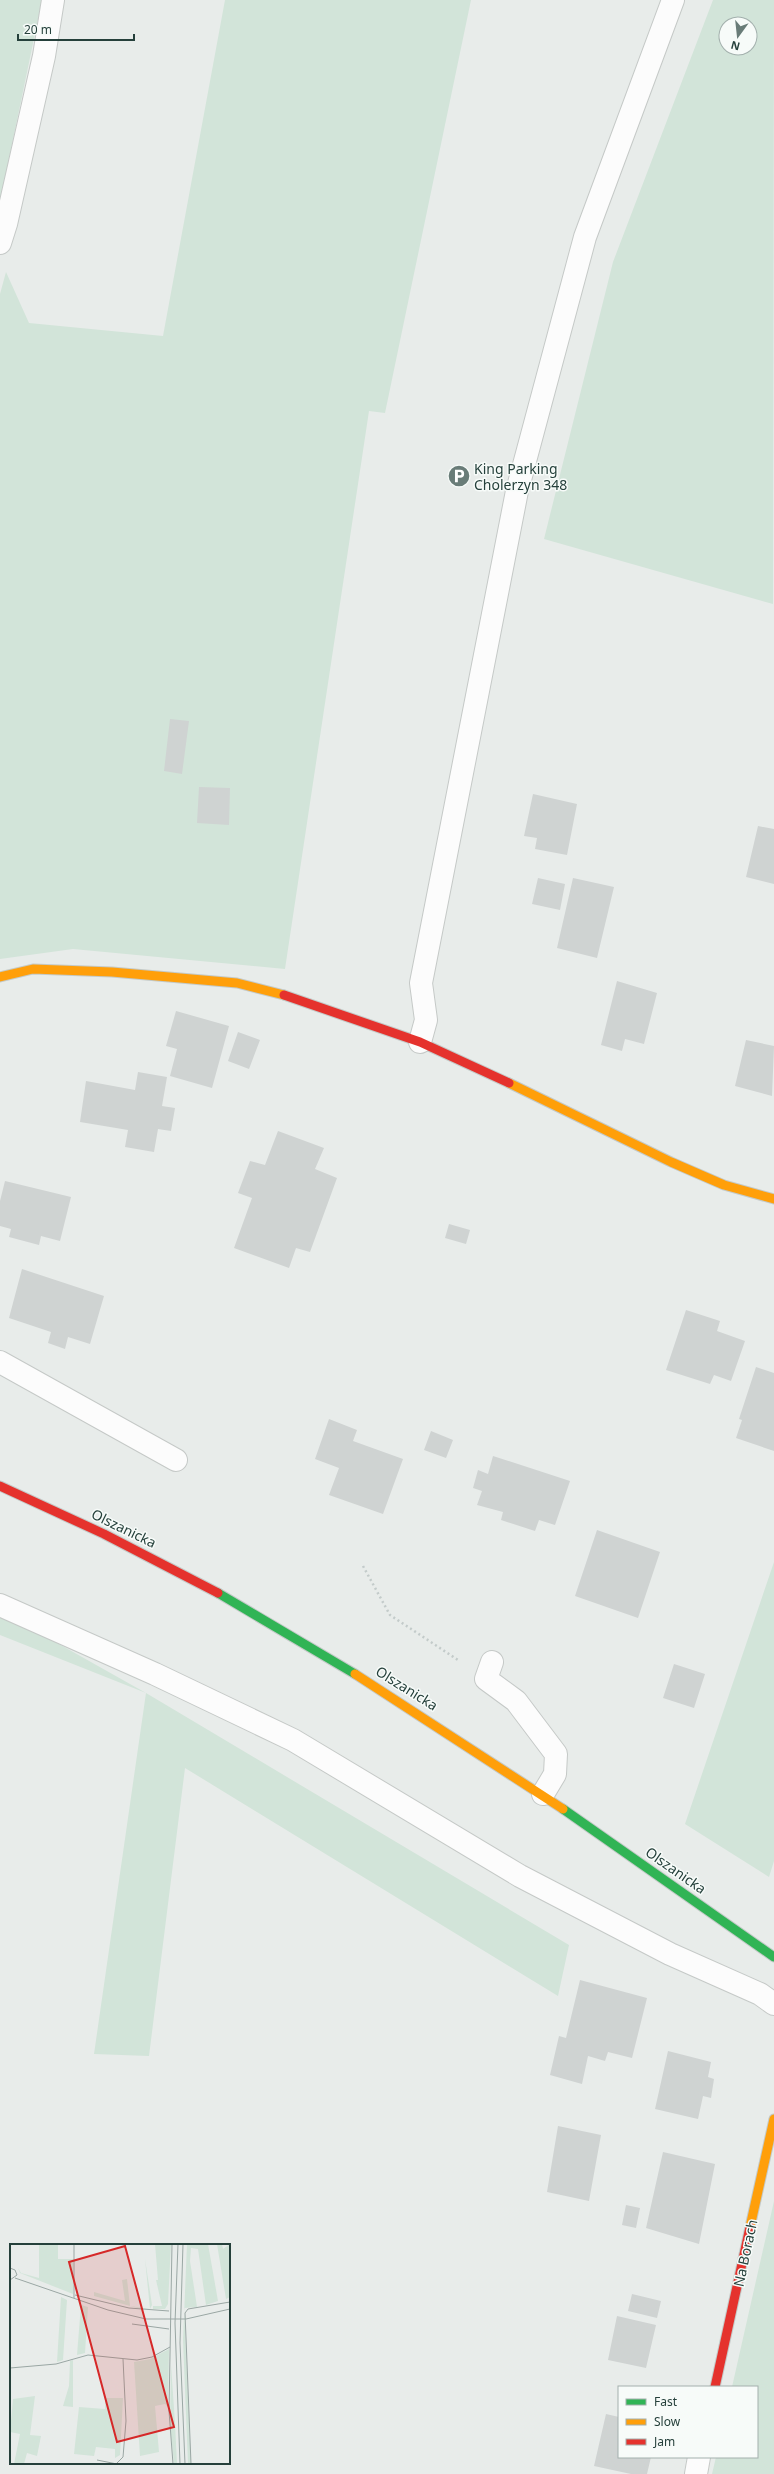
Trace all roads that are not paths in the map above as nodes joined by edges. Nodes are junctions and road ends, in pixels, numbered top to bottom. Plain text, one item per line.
1 (53, 0) edge
2 (673, 0) edge
3 (0, 243) edge
4 (0, 977) edge
5 (420, 1042) junction
6 (774, 1199) edge
7 (0, 1362) edge
8 (176, 1460) dead end
9 (0, 1486) edge
10 (0, 1605) edge
11 (489, 1670) road end
12 (544, 1794) junction
13 (774, 1957) edge
14 (774, 2004) edge
15 (774, 2119) edge
16 (715, 2386) edge
17 (699, 2458) edge
18 (696, 2474) edge

1 - 3 street
2 - 5 street
4 - 5 street
5 - 6 street
7 - 8 street
9 - 12 street, Olszanicka
10 - 14 street
11 - 12 street
12 - 13 street, Olszanicka
15 - 16 street, Na Borach
17 - 18 street

